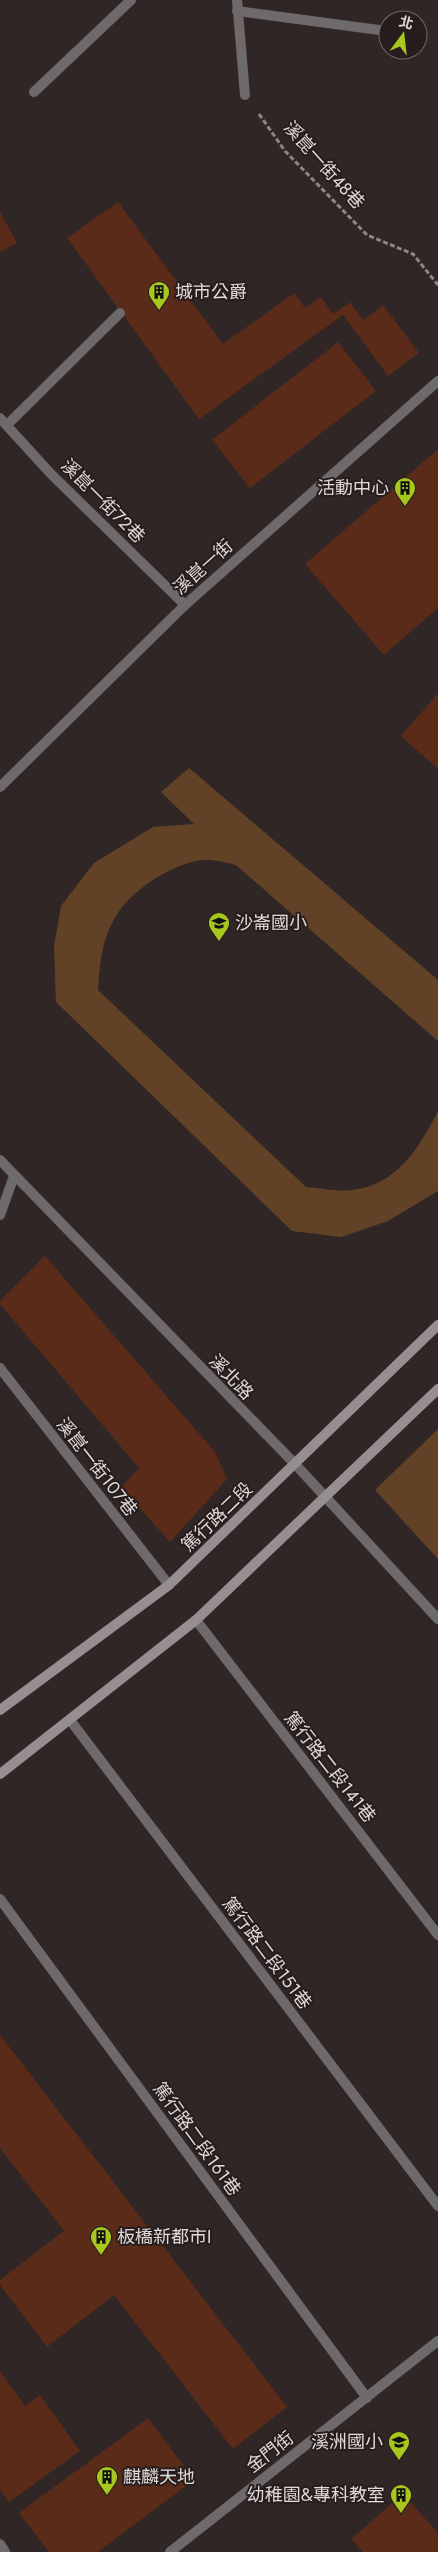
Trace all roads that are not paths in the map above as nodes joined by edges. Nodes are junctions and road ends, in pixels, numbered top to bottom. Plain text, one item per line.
1 (131, 0) edge
2 (237, 0) edge
3 (237, 11) junction
4 (378, 30) edge
5 (34, 92) dead end
6 (245, 95) road end
7 (120, 313) dead end
8 (438, 381) edge
9 (3, 422) edge
10 (185, 604) junction
11 (0, 787) edge
12 (0, 1160) edge
13 (14, 1176) junction
14 (0, 1215) edge
15 (438, 1325) edge
16 (0, 1368) edge
17 (438, 1389) edge
18 (295, 1464) junction
19 (326, 1497) junction
20 (169, 1585) junction
21 (438, 1618) edge
22 (196, 1620) junction
23 (0, 1710) edge
24 (70, 1720) junction
25 (0, 1774) edge
26 (0, 1899) edge
27 (438, 1935) edge
28 (438, 2206) edge
29 (438, 2341) edge
30 (368, 2398) junction
31 (0, 2544) edge
32 (6, 2552) edge
33 (170, 2552) edge

1 - 5 street
2 - 3 street
3 - 4 street
3 - 6 street
7 - 9 street
8 - 10 street, 溪崑一街
9 - 10 street, 溪崑一街72巷
10 - 11 street, 溪崑一街
12 - 13 street, 溪北路
13 - 14 street
13 - 18 street, 溪北路
15 - 18 street, 篤行路二段
16 - 20 street, 溪崑一街107巷
17 - 19 street
18 - 19 street, 溪北路
18 - 20 street, 篤行路二段
19 - 21 street, 溪北路
19 - 22 street
20 - 23 street, 篤行路二段
22 - 24 street
22 - 27 street, 篤行路二段141巷
24 - 25 street
24 - 28 street, 篤行路二段151巷
26 - 30 street, 篤行路二段161巷
29 - 30 street, 金門街
30 - 33 street, 金門街
31 - 32 street

